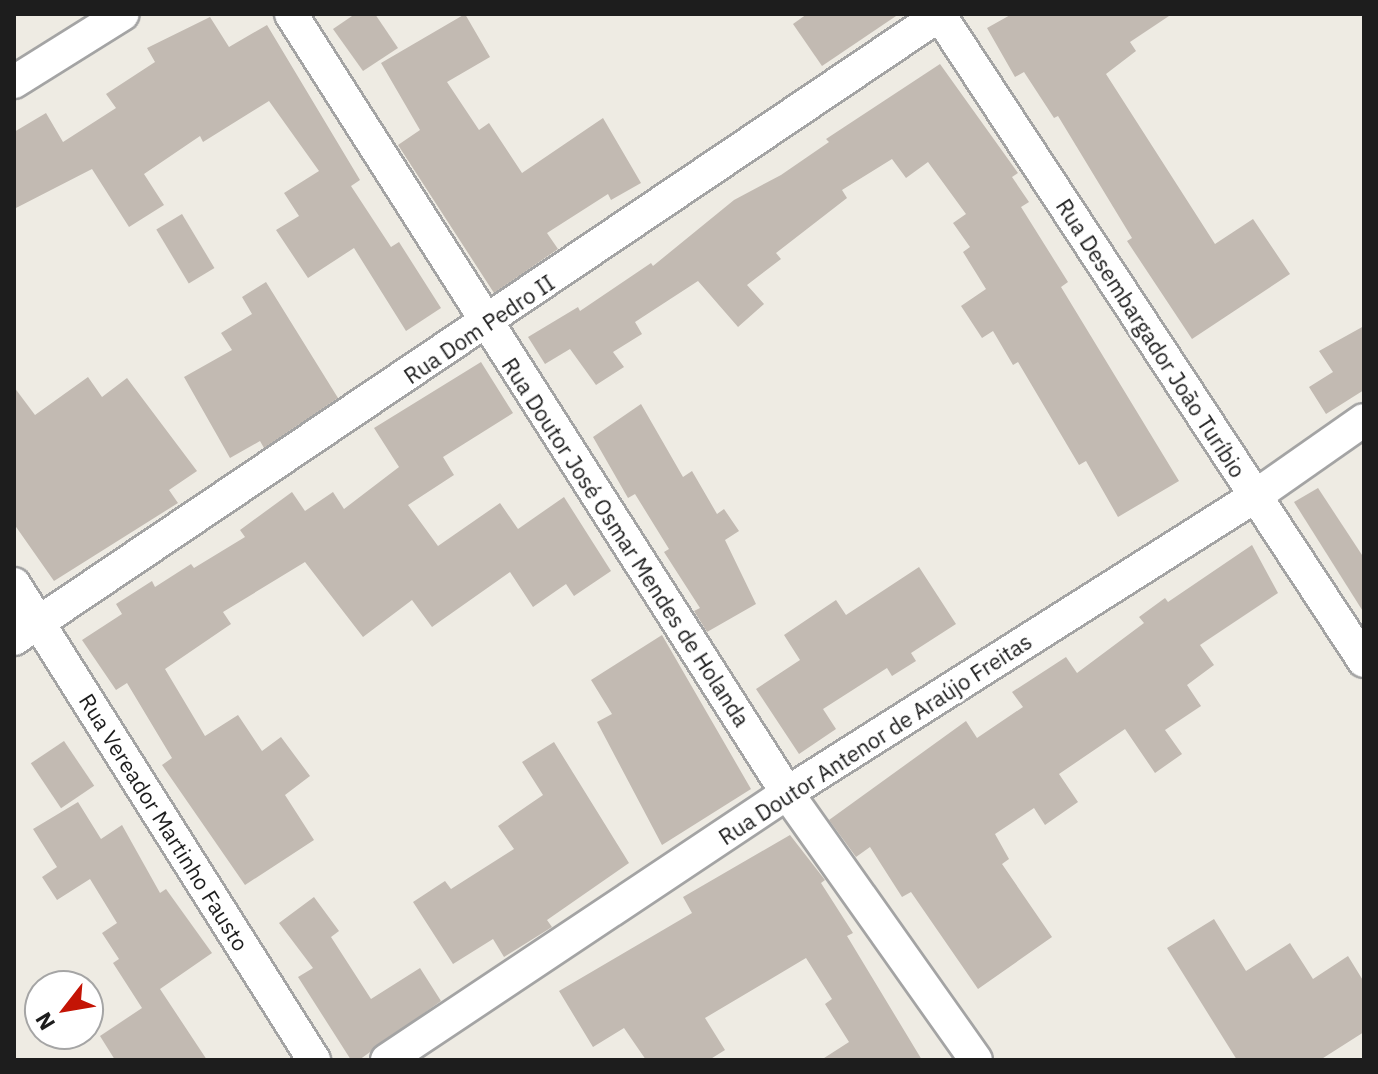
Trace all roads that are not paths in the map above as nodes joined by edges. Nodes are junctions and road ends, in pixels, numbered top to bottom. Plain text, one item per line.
1 (123, 14) edge
2 (291, 14) edge
3 (940, 14) edge
4 (14, 82) edge
5 (486, 325) junction
6 (1364, 420) edge
7 (1254, 497) junction
8 (14, 584) edge
9 (26, 630) edge
10 (1364, 661) edge
11 (787, 793) junction
12 (314, 1060) edge
13 (387, 1060) edge
14 (976, 1060) edge

1 - 4 street
2 - 5 street, Rua Doutor José Osmar Mendes de Holanda
3 - 5 street, Rua Dom Pedro II
3 - 7 street, Rua Desembargador João Turíbio
5 - 9 street, Rua Dom Pedro II
5 - 11 street, Rua Doutor José Osmar Mendes de Holanda
6 - 7 street, Rua Doutor Antenor de Araújo Freitas
7 - 10 street, Rua Desembargador João Turíbio
7 - 11 street, Rua Doutor Antenor de Araújo Freitas
8 - 9 street, Rua Vereador Martinho Fausto
9 - 12 street, Rua Vereador Martinho Fausto
11 - 13 street, Rua Doutor Antenor de Araújo Freitas
11 - 14 street, Rua Doutor José Osmar Mendes de Holanda

